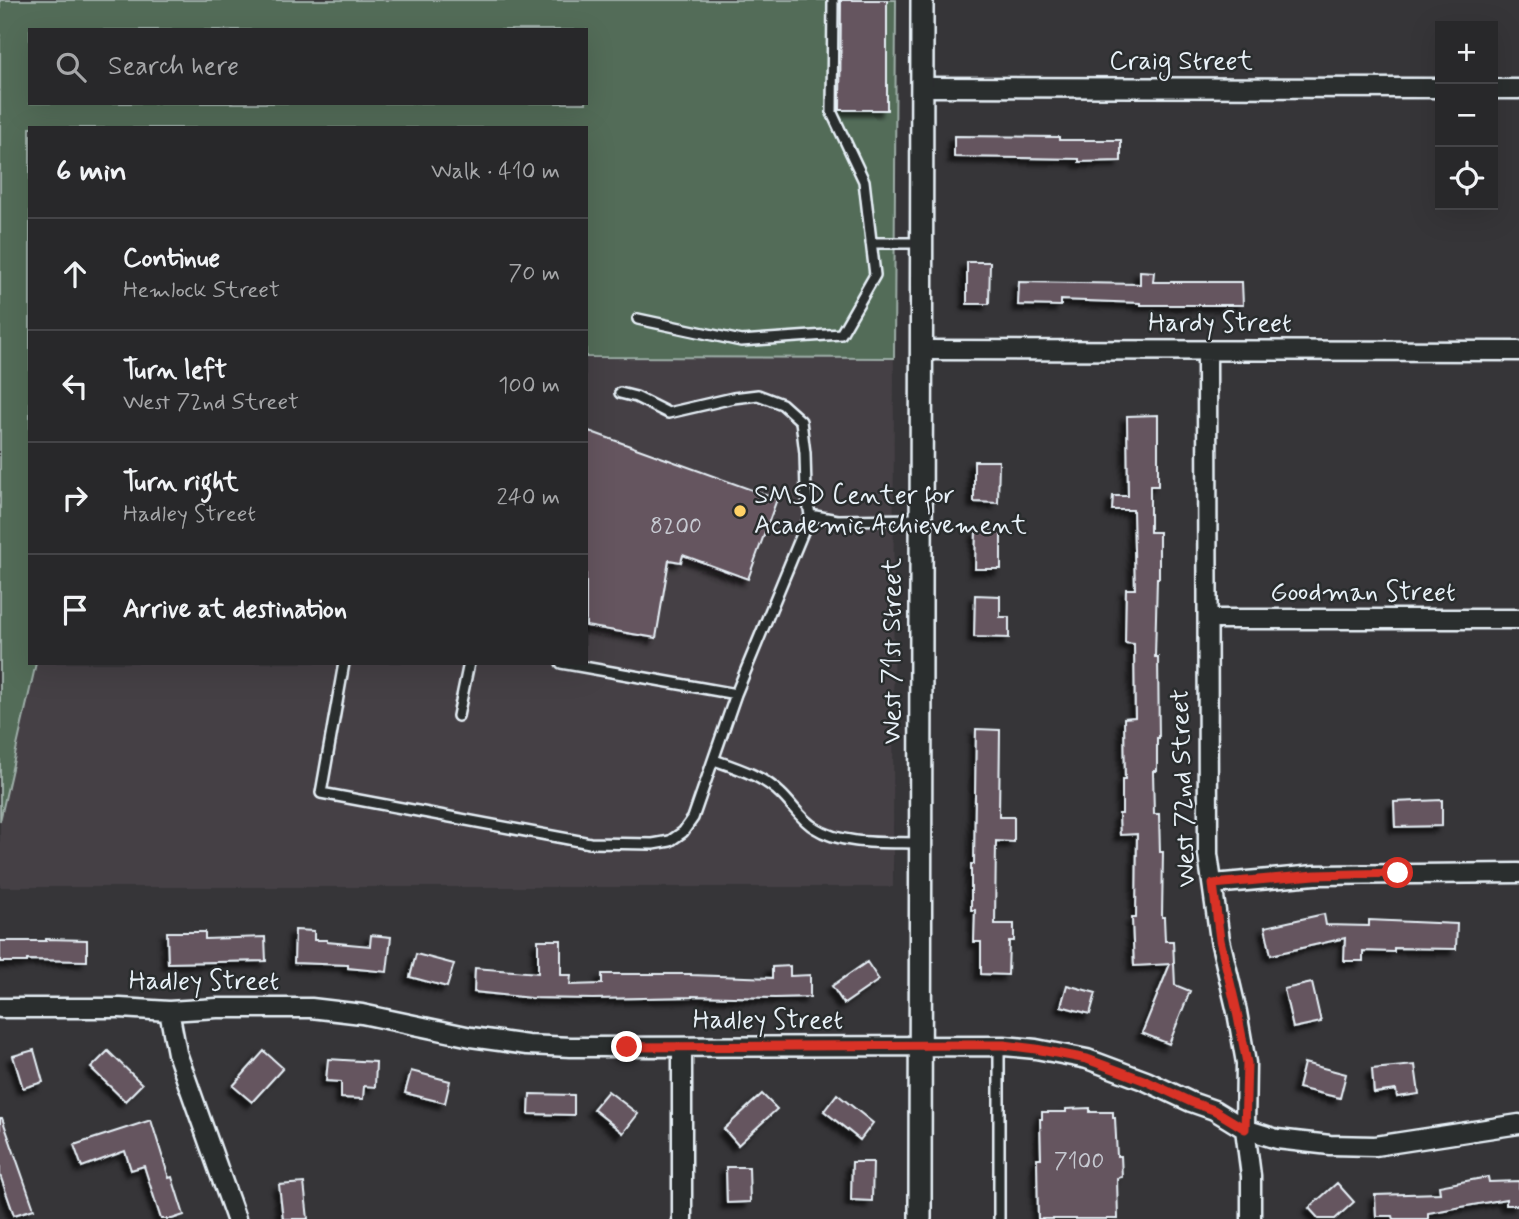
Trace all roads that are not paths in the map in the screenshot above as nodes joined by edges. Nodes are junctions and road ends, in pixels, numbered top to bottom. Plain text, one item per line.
1 (833, 0) edge
2 (922, 0) edge
3 (922, 87) junction
4 (1435, 88) edge
5 (1498, 89) edge
6 (1519, 89) edge
7 (871, 243) junction
8 (921, 243) junction
9 (638, 319) dead end
10 (921, 350) junction
11 (1519, 351) edge
12 (1207, 352) junction
13 (620, 393) dead end
14 (810, 514) junction
15 (921, 519) junction
16 (1519, 619) edge
17 (1208, 620) junction
18 (344, 665) edge
19 (469, 665) edge
20 (572, 665) edge
21 (736, 694) junction
22 (458, 716) dead end
23 (714, 761) junction
24 (920, 843) junction
25 (1519, 873) edge
26 (1213, 884) junction
27 (0, 1008) edge
28 (169, 1011) junction
29 (999, 1045) junction
30 (920, 1046) junction
31 (682, 1047) junction
32 (1519, 1124) edge
33 (1245, 1129) junction
34 (236, 1219) edge
35 (682, 1219) edge
36 (920, 1219) edge
37 (999, 1219) edge
38 (1251, 1219) edge

1 - 7 lane
2 - 3 street, West 71st Street
3 - 4 street, Craig Street
3 - 8 street, West 71st Street
5 - 6 street
7 - 8 lane
7 - 9 lane
8 - 10 street, West 71st Street
10 - 12 street, Hardy Street
10 - 15 street, West 71st Street
11 - 12 street, Hardy Street
12 - 17 street, West 72nd Street
13 - 14 lane
14 - 15 lane
14 - 21 lane
15 - 24 street, West 71st Street
16 - 17 street, Goodman Street
17 - 26 street, West 72nd Street
18 - 23 lane
19 - 22 lane
20 - 21 lane
21 - 23 lane
23 - 24 lane
24 - 30 street, West 71st Street
25 - 26 street
26 - 33 street, West 72nd Street
27 - 28 street, Hadley Street
28 - 31 street, Hadley Street
28 - 34 street
29 - 30 street, Hadley Street
29 - 33 street, Hadley Street
29 - 37 lane
30 - 31 street, Hadley Street
30 - 36 street, West 71st Street
31 - 35 street
32 - 33 street, Hadley Street
33 - 38 street, West 72nd Street

